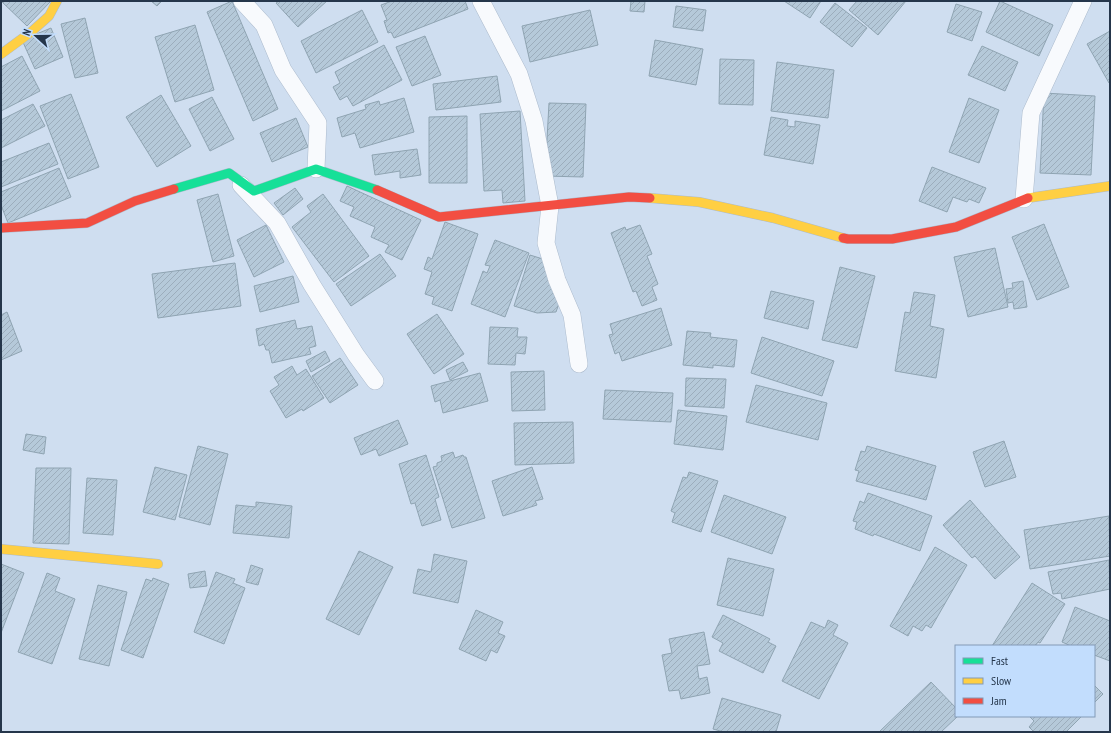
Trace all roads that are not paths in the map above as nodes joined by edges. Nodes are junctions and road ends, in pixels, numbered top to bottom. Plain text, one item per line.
1 (57, 1) edge
2 (242, 1) edge
3 (481, 1) edge
4 (1083, 1) edge
5 (1, 54) edge
6 (316, 169) junction
7 (229, 173) junction
8 (1110, 186) edge
9 (1024, 199) junction
10 (550, 206) junction
11 (1, 228) edge
12 (580, 364) dead end
13 (375, 381) dead end
14 (1, 549) edge
15 (158, 564) dead end

1 - 5 street
2 - 6 street
3 - 10 street
4 - 9 street
6 - 7 street
6 - 10 street
7 - 11 street
7 - 13 street
8 - 9 street
9 - 10 street
10 - 12 street
14 - 15 street

